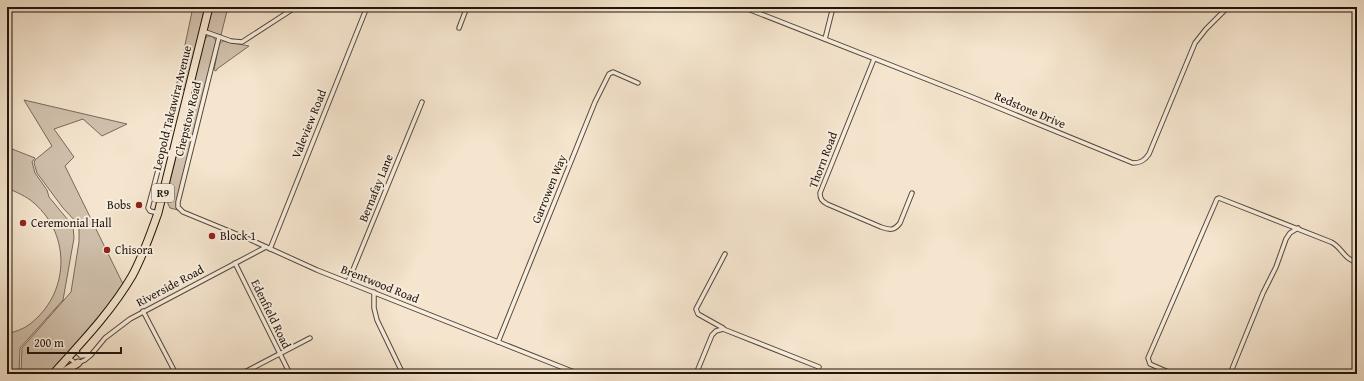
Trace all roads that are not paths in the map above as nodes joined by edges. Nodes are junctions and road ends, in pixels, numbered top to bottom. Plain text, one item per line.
1 (209, 7) edge
2 (296, 7) edge
3 (367, 7) edge
4 (468, 7) edge
5 (743, 7) edge
6 (833, 7) edge
7 (1228, 7) edge
8 (460, 28) dead end
9 (203, 31) junction
10 (219, 37) junction
11 (825, 39) junction
12 (874, 59) junction
13 (638, 83) dead end
14 (422, 102) dead end
15 (176, 106) dead end
16 (912, 193) dead end
17 (178, 207) joint
18 (158, 213) junction
19 (1298, 228) junction
20 (268, 248) junction
21 (725, 254) dead end
22 (1357, 262) edge
23 (235, 263) junction
24 (348, 282) junction
25 (374, 292) junction
26 (143, 311) junction
27 (726, 330) junction
28 (310, 338) dead end
29 (498, 342) junction
30 (75, 350) junction
31 (279, 353) junction
32 (91, 354) junction
33 (68, 357) junction
34 (78, 363) junction
35 (819, 367) dead end
36 (1166, 373) edge
37 (53, 374) edge
38 (60, 374) edge
39 (176, 374) edge
40 (241, 374) edge
41 (290, 374) edge
42 (403, 374) edge
43 (579, 374) edge
44 (696, 374) edge
45 (1173, 374) edge
46 (1230, 374) edge

1 - 9 highway, Leopold Takawira Avenue / R9
2 - 10 street
3 - 20 street, Valeview Road
4 - 8 street
5 - 11 street, Redstone Drive
6 - 11 street
7 - 12 street, Redstone Drive
9 - 10 street
9 - 18 highway, Leopold Takawira Avenue / R9
10 - 17 street, Chepstow Road
11 - 12 street, Redstone Drive
12 - 16 street, Thorn Road
13 - 29 street, Garrowen Way
14 - 24 street, Bernafay Lane
15 - 18 street
17 - 20 street, Brentwood Road
18 - 30 highway, Leopold Takawira Avenue / R9
19 - 22 street
19 - 36 street
19 - 46 street
20 - 23 street, Riverside Road
20 - 24 street, Brentwood Road
21 - 27 street
23 - 26 street, Riverside Road
23 - 31 street, Edenfield Road
24 - 25 street, Brentwood Road
25 - 29 street, Brentwood Road
25 - 42 street
26 - 32 street, Riverside Road
26 - 39 street
27 - 35 street
27 - 44 street
28 - 31 street
29 - 43 street, Brentwood Road
30 - 32 street
30 - 33 highway, Leopold Takawira Avenue / R9
31 - 40 street
31 - 41 street, Edenfield Road
32 - 34 street, Riverside Road
33 - 34 street
33 - 37 highway, Leopold Takawira Avenue / R9
34 - 38 highway
36 - 45 street

